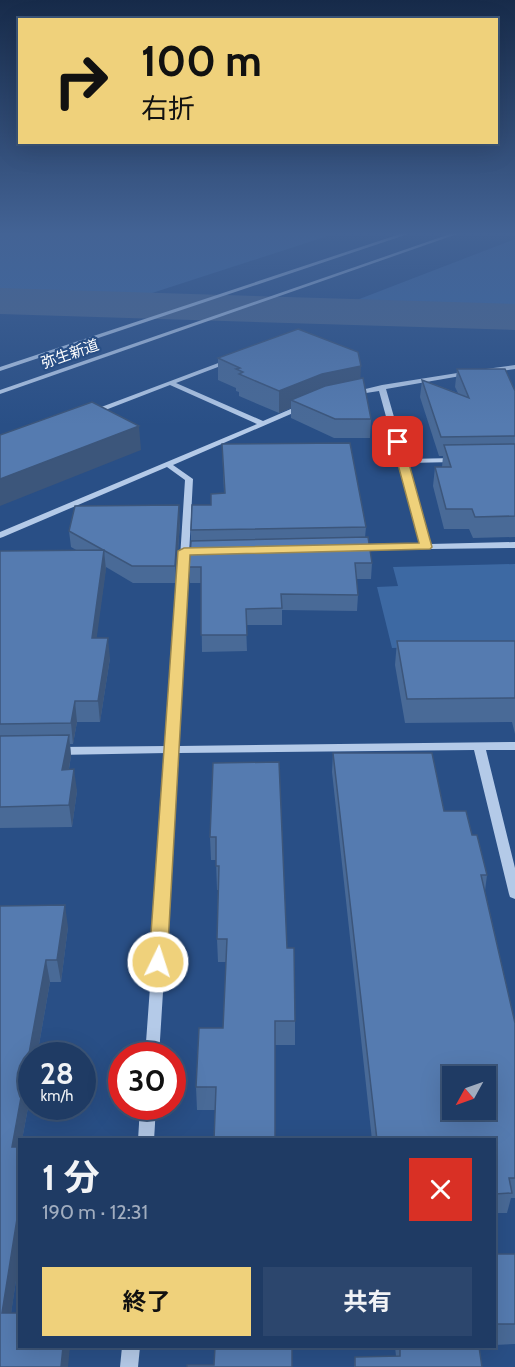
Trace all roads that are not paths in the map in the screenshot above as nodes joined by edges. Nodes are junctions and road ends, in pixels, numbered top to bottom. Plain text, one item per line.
1 (213, 298) edge
2 (269, 298) edge
3 (242, 356) edge
4 (515, 366) edge
5 (0, 369) edge
6 (170, 383) junction
7 (382, 387) junction
8 (0, 392) edge
9 (342, 395) edge
10 (312, 404) edge
11 (85, 415) edge
12 (263, 424) junction
13 (470, 460) edge
14 (402, 461) junction
15 (167, 464) junction
16 (0, 526) edge
17 (5, 533) edge
18 (515, 545) edge
19 (426, 547) junction
20 (345, 548) edge
21 (479, 746) junction
22 (515, 746) edge
23 (173, 750) junction
24 (46, 751) edge
25 (515, 894) edge
26 (153, 1042) edge
27 (147, 1120) edge
28 (146, 1138) edge
29 (131, 1348) edge
30 (129, 1367) edge

1 - 5 street, 弥生新道
2 - 8 street, 弥生新道
3 - 6 street
4 - 7 street
6 - 11 street
6 - 12 street
7 - 9 street
7 - 14 street
10 - 12 street
12 - 15 street
13 - 14 street
14 - 19 street
15 - 17 street
15 - 23 street
16 - 17 street
18 - 19 street
19 - 20 street
21 - 22 street
21 - 23 street
21 - 25 street
23 - 24 street
23 - 26 street
27 - 28 street
29 - 30 street

